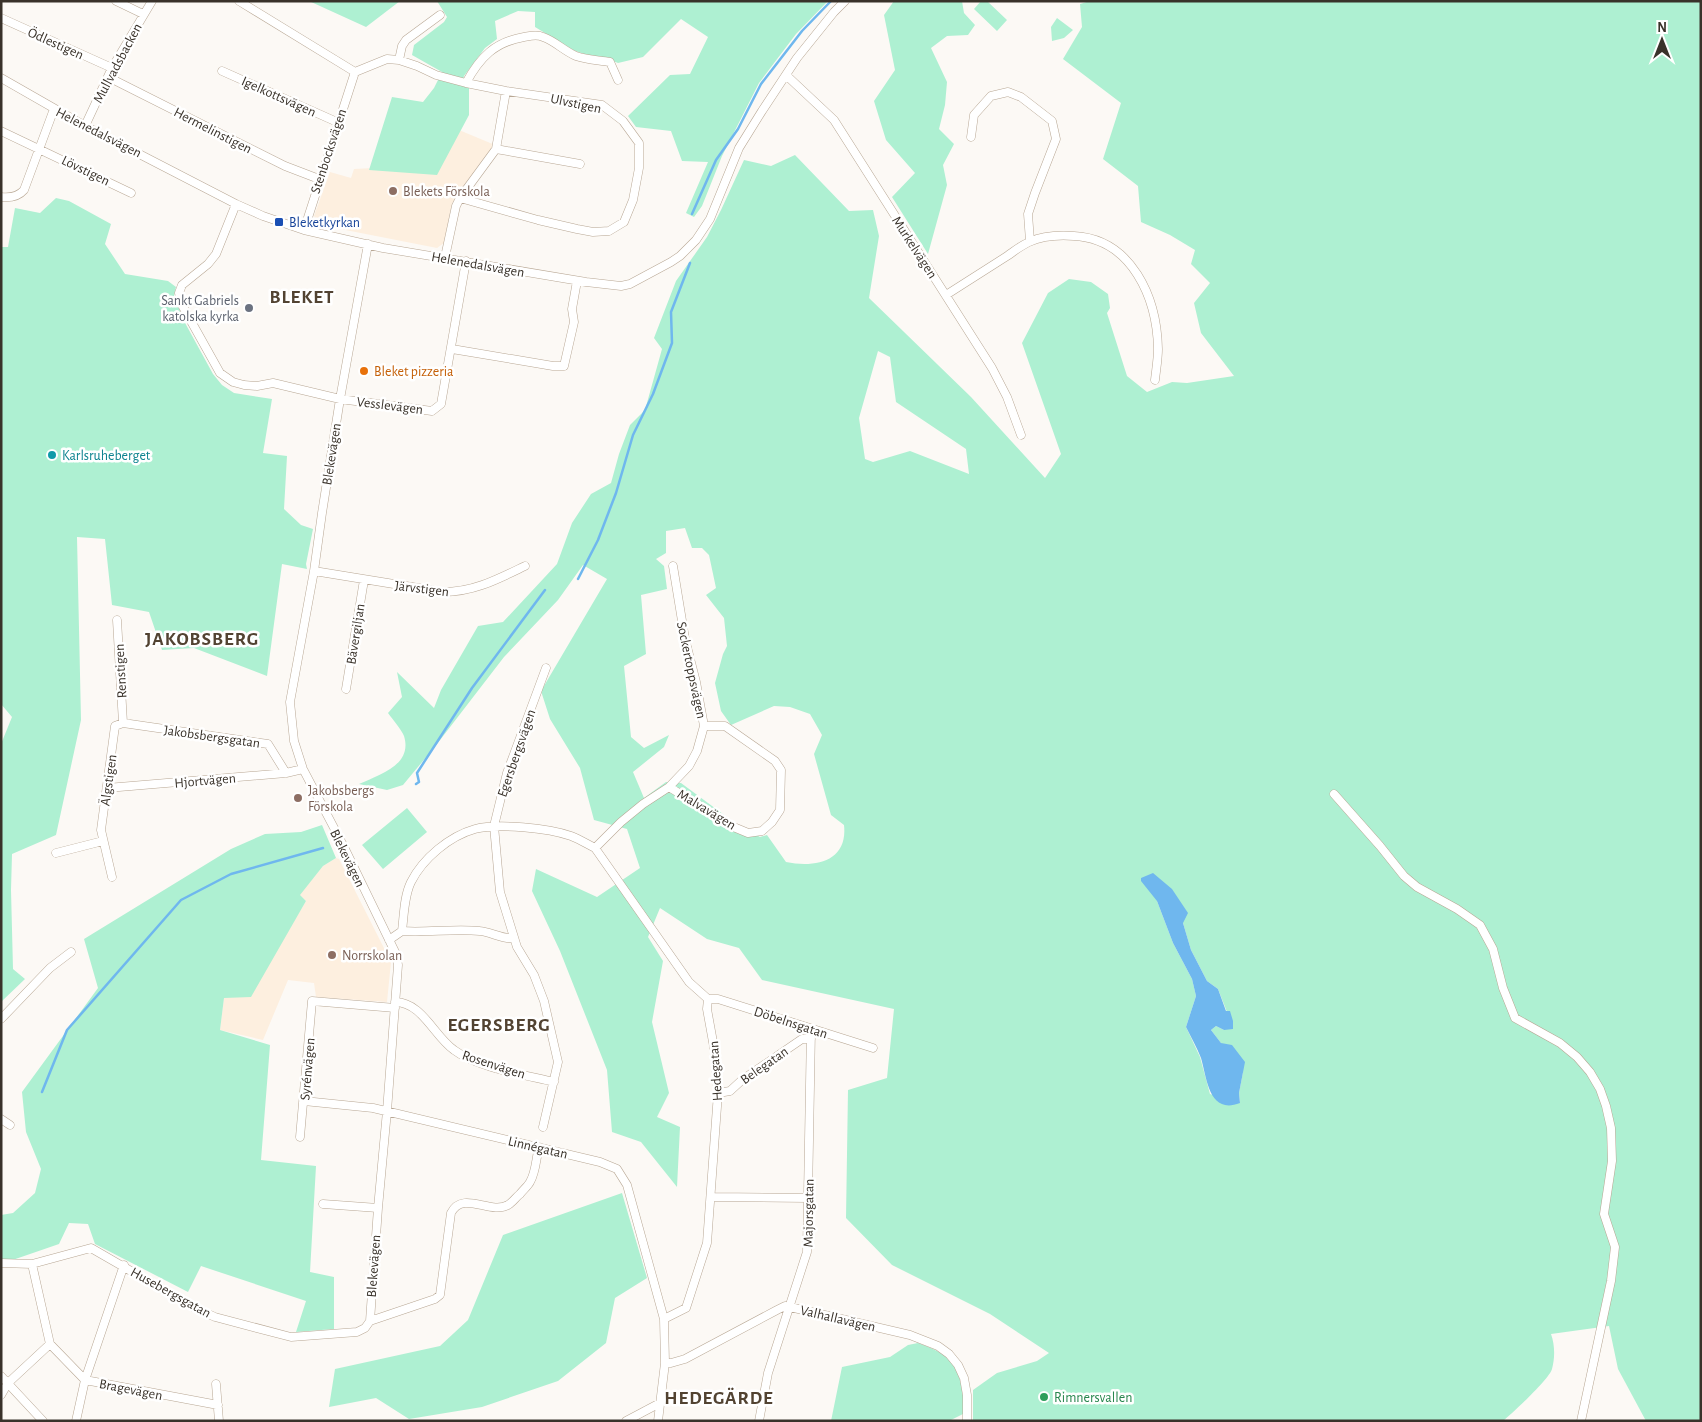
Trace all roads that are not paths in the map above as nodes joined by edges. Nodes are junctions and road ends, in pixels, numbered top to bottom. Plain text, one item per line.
1 (116, 1) edge
2 (152, 1) edge
3 (239, 1) edge
4 (845, 1) edge
5 (143, 14) junction
6 (440, 15) dead end
7 (1, 18) edge
8 (399, 60) junction
9 (112, 68) junction
10 (222, 71) dead end
11 (355, 72) junction
12 (786, 75) junction
13 (108, 77) junction
14 (1, 78) edge
15 (618, 80) dead end
16 (466, 82) junction
17 (506, 90) junction
18 (54, 109) junction
19 (337, 122) junction
20 (85, 126) junction
21 (1, 131) edge
22 (971, 137) dead end
23 (40, 148) junction
24 (496, 149) junction
25 (580, 164) dead end
26 (319, 179) junction
27 (131, 193) dead end
28 (1, 197) edge
29 (460, 198) junction
30 (236, 204) junction
31 (304, 230) junction
32 (1030, 241) junction
33 (368, 244) junction
34 (445, 257) junction
35 (466, 261) junction
36 (577, 281) junction
37 (946, 295) junction
38 (452, 349) junction
39 (1155, 380) dead end
40 (340, 399) junction
41 (1021, 435) dead end
42 (525, 566) dead end
43 (673, 566) dead end
44 (314, 571) junction
45 (364, 580) junction
46 (117, 620) dead end
47 (546, 668) dead end
48 (346, 690) dead end
49 (123, 723) junction
50 (704, 726) junction
51 (303, 769) junction
52 (286, 773) junction
53 (669, 787) junction
54 (107, 788) junction
55 (1334, 794) dead end
56 (494, 826) junction
57 (103, 841) junction
58 (595, 848) junction
59 (56, 853) dead end
60 (112, 877) dead end
61 (402, 931) junction
62 (514, 938) junction
63 (389, 940) junction
64 (71, 952) dead end
65 (708, 999) junction
66 (312, 1001) joint
67 (395, 1005) junction
68 (1, 1019) edge
69 (811, 1029) junction
70 (811, 1039) junction
71 (873, 1048) dead end
72 (554, 1082) junction
73 (718, 1093) junction
74 (304, 1101) junction
75 (387, 1112) junction
76 (1, 1119) edge
77 (10, 1125) dead end
78 (544, 1127) dead end
79 (300, 1137) dead end
80 (539, 1148) junction
81 (711, 1197) junction
82 (808, 1198) junction
83 (323, 1204) dead end
84 (378, 1208) junction
85 (1, 1263) edge
86 (32, 1264) junction
87 (124, 1265) junction
88 (790, 1307) junction
89 (664, 1319) junction
90 (370, 1321) junction
91 (50, 1344) junction
92 (665, 1363) junction
93 (1, 1376) edge
94 (85, 1380) junction
95 (8, 1383) junction
96 (216, 1384) dead end
97 (1, 1395) edge
98 (660, 1404) junction
99 (218, 1405) junction
100 (42, 1421) edge
101 (76, 1421) edge
102 (219, 1421) edge
103 (626, 1421) edge
104 (658, 1421) edge
105 (760, 1421) edge
106 (967, 1421) edge
107 (1581, 1421) edge

1 - 5 street
2 - 5 street, Mullvadsbacken
3 - 11 street
4 - 12 street, Helenedalsvägen
5 - 9 street, Mullvadsbacken
6 - 8 street
7 - 9 street, Ödlestigen
8 - 11 street
8 - 16 street, Ulvstigen
9 - 13 street, Mullvadsbacken
10 - 19 street, Igelkottsvägen
11 - 19 street, Stenbocksvägen
12 - 36 street, Helenedalsvägen
12 - 37 street, Murkelvägen
13 - 20 street, Mullvadsbacken
13 - 26 street, Hermelinstigen
14 - 18 street, Helenedalsvägen
15 - 16 street
16 - 17 street, Ulvstigen
17 - 24 street
17 - 29 street, Ulvstigen
18 - 20 street, Helenedalsvägen
18 - 23 street
19 - 26 street, Stenbocksvägen
20 - 30 street, Helenedalsvägen
21 - 23 street, Lövstigen
22 - 32 street
23 - 27 street, Lövstigen
23 - 28 street
24 - 25 street
24 - 29 street
26 - 31 street, Stenbocksvägen
29 - 34 street
30 - 31 street, Helenedalsvägen
30 - 40 street
31 - 33 street, Helenedalsvägen
32 - 37 street
32 - 39 street
33 - 34 street, Helenedalsvägen
33 - 40 street, Blekevägen
34 - 35 street, Helenedalsvägen
35 - 36 street, Helenedalsvägen
35 - 38 street, Vesslevägen
36 - 38 street
37 - 41 street, Murkelvägen
38 - 40 street, Vesslevägen
40 - 44 street, Blekevägen
42 - 45 street, Järvstigen
43 - 50 street, Sockertoppsvägen
44 - 45 street, Järvstigen
44 - 51 street, Blekevägen
45 - 48 street, Bävergiljan
46 - 49 street, Renstigen
47 - 56 street, Egersbergsvägen
49 - 52 street, Jakobsbergsgatan
49 - 54 street, Älgstigen
50 - 53 street, Sockertoppsvägen
50 - 53 street, Malvavägen
51 - 52 street, Hjortvägen
51 - 63 street, Blekevägen
52 - 54 street, Hjortvägen
53 - 58 street, Sockertoppsvägen
54 - 57 street, Älgstigen
55 - 107 street
56 - 58 street
56 - 61 street
56 - 62 street, Egersbergsvägen
57 - 59 street
57 - 60 street, Älgstigen
58 - 65 street
61 - 62 street
61 - 63 street
62 - 72 street, Egersbergsvägen
63 - 67 street, Blekevägen
64 - 68 street
65 - 69 street, Döbelnsgatan
65 - 73 street, Hedegatan
66 - 67 street, Rosenvägen
66 - 74 street, Syrénvägen
67 - 72 street, Rosenvägen
67 - 75 street, Blekevägen
69 - 70 street, Majorsgatan
69 - 71 street, Döbelnsgatan
70 - 73 street, Belegatan
70 - 82 street, Majorsgatan
72 - 78 street, Egersbergsvägen
73 - 81 street, Hedegatan
74 - 75 street, Linnégatan
74 - 79 street, Syrénvägen
75 - 80 street, Linnégatan
75 - 84 street, Blekevägen
76 - 77 street
80 - 89 street, Linnégatan
80 - 90 street
81 - 82 street
81 - 89 street, Hedegatan
82 - 88 street, Majorsgatan
83 - 84 street
84 - 90 street, Blekevägen
85 - 86 street, Husebergsgatan
86 - 87 street, Husebergsgatan
86 - 91 street
87 - 90 street, Husebergsgatan
87 - 94 street
88 - 92 street, Valhallavägen
88 - 105 street, Majorsgatan
88 - 106 street, Valhallavägen
89 - 92 street
91 - 94 street, Bragevägen
91 - 95 street
92 - 98 street
93 - 95 street
94 - 99 street, Bragevägen
94 - 101 street
95 - 97 street
95 - 100 street
96 - 99 street
98 - 103 street
98 - 104 street
99 - 102 street

